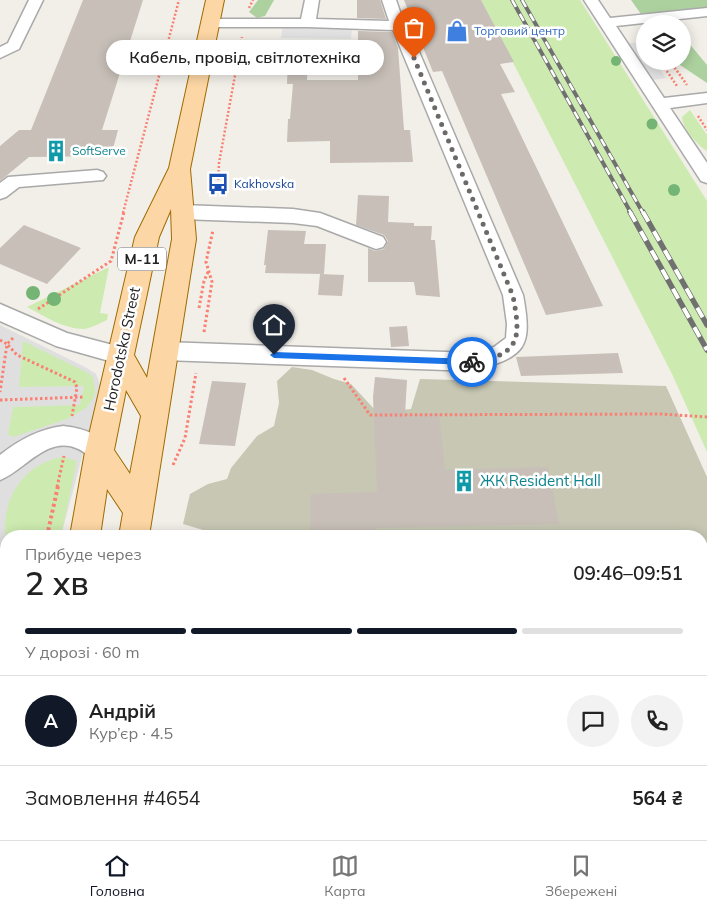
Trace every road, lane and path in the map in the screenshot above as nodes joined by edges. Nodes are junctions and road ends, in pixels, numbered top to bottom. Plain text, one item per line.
1 (36, 0) edge
2 (180, 0) edge
3 (216, 0) edge
4 (253, 0) edge
5 (312, 0) edge
6 (389, 0) edge
7 (591, 0) edge
8 (248, 10) dead end
9 (707, 12) edge
10 (212, 23) junction
11 (308, 23) junction
12 (606, 23) junction
13 (398, 26) junction
14 (244, 34) dead end
15 (0, 53) edge
16 (676, 70) edge
17 (687, 86) dead end
18 (707, 98) edge
19 (659, 104) junction
20 (180, 168) junction
21 (97, 176) dead end
22 (707, 176) edge
23 (218, 184) dead end
24 (0, 194) edge
25 (182, 212) junction
26 (215, 222) dead end
27 (376, 242) dead end
28 (111, 261) junction
29 (116, 268) dead end
30 (208, 272) junction
31 (170, 310) junction
32 (0, 312) edge
33 (33, 313) dead end
34 (197, 317) dead end
35 (204, 332) dead end
36 (0, 340) edge
37 (7, 344) junction
38 (164, 351) junction
39 (120, 355) junction
40 (330, 357) junction
41 (197, 368) dead end
42 (0, 392) edge
43 (84, 397) dead end
44 (0, 400) edge
45 (154, 414) junction
46 (707, 417) edge
47 (72, 420) dead end
48 (178, 441) dead end
49 (180, 450) junction
50 (99, 452) junction
51 (172, 468) dead end
52 (0, 469) edge
53 (61, 469) dead end
54 (136, 523) edge
55 (48, 530) edge
56 (86, 530) edge

1 - 15 street
2 - 28 path
3 - 10 main road, Horodotska Street / М-11
4 - 8 path
5 - 11 street
6 - 13 street
7 - 12 street
9 - 12 street
10 - 11 street
10 - 20 main road, Horodotska Street / М-11
11 - 13 street
12 - 19 street
13 - 40 street
14 - 23 path
16 - 17 path
18 - 19 street
19 - 22 street
20 - 25 main road, Horodotska Street / М-11
20 - 39 main road, Horodotska Street / М-11
21 - 24 street
25 - 27 street
25 - 31 main road, Horodotska Street / М-11
26 - 30 path
28 - 29 path
28 - 33 path
30 - 34 path
30 - 35 path
31 - 38 main road, Horodotska Street / М-11
31 - 39 main road
32 - 39 street
36 - 37 path
37 - 42 path
37 - 47 path
38 - 40 street
38 - 45 main road, Horodotska Street / М-11
39 - 45 main road
39 - 50 main road, Horodotska Street / М-11
40 - 46 path
41 - 49 path
43 - 44 path
45 - 54 main road, Horodotska Street / М-11
48 - 49 path
49 - 51 path
50 - 52 street
50 - 54 main road
50 - 56 main road, Horodotska Street / М-11
53 - 55 path

